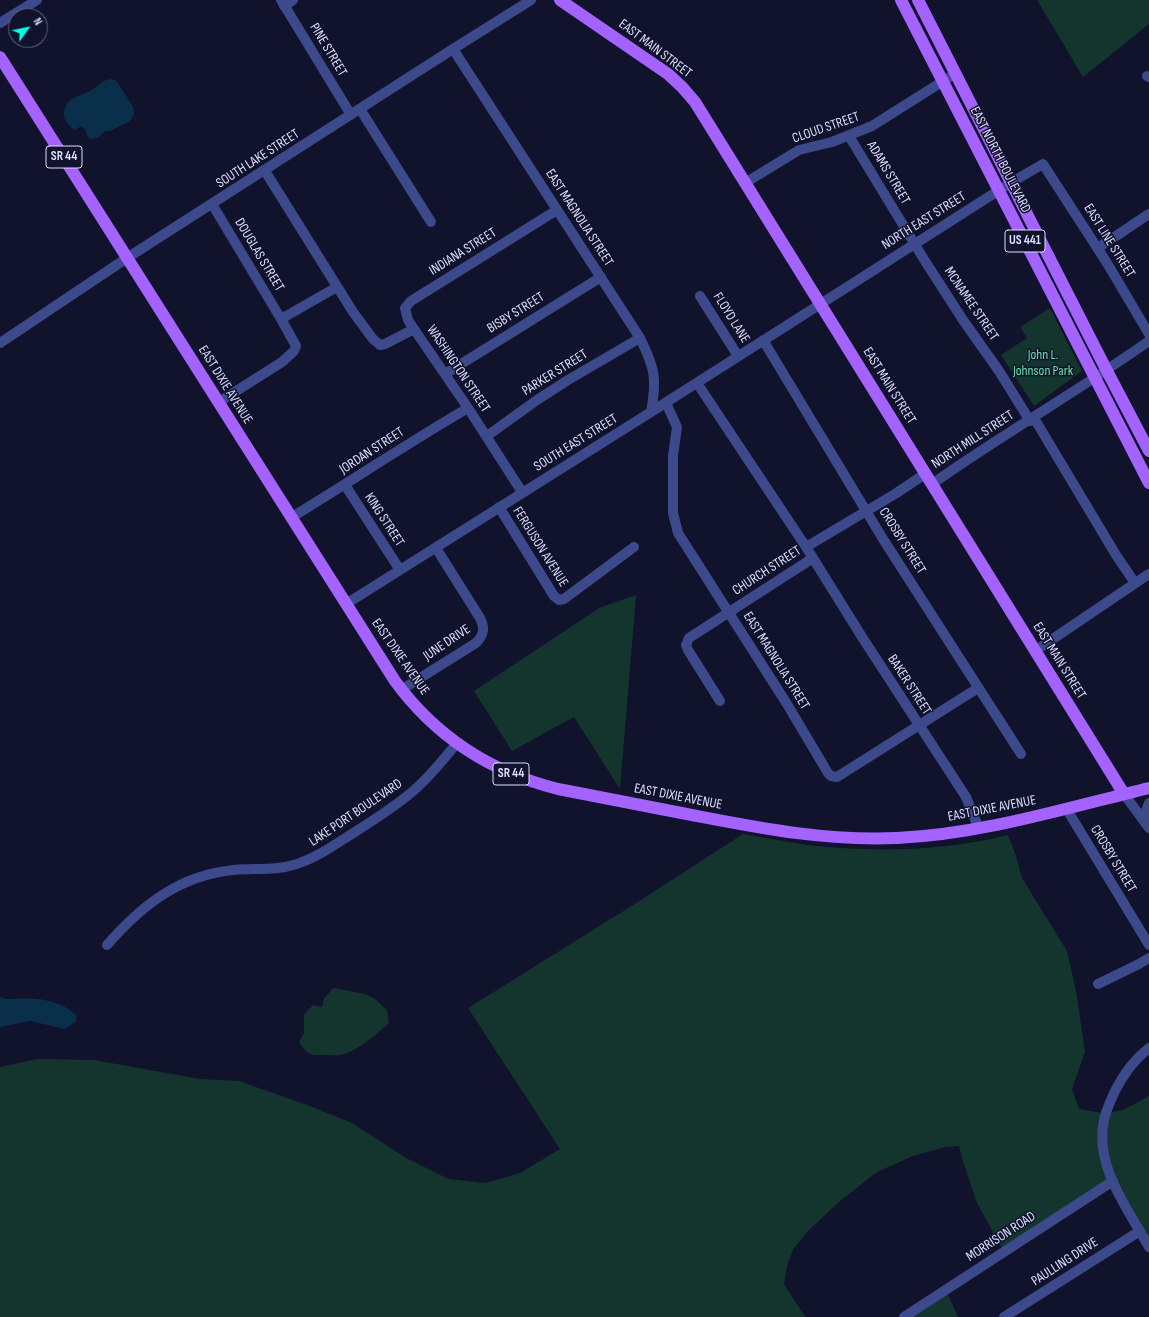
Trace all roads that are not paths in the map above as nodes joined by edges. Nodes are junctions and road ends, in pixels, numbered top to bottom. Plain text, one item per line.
1 (37, 0) edge
2 (532, 0) edge
3 (560, 0) edge
4 (901, 0) edge
5 (918, 0) edge
6 (286, 2) edge
7 (0, 23) edge
8 (453, 49) junction
9 (0, 57) edge
10 (956, 73) junction
11 (943, 81) junction
12 (360, 109) junction
13 (351, 115) junction
14 (849, 136) junction
15 (1043, 164) joint
16 (265, 171) junction
17 (1012, 182) junction
18 (745, 184) junction
19 (999, 190) junction
20 (212, 204) junction
21 (557, 210) junction
22 (1149, 214) edge
23 (431, 222) dead end
24 (914, 244) junction
25 (1098, 248) junction
26 (127, 258) junction
27 (601, 277) junction
28 (337, 286) junction
29 (700, 296) dead end
30 (820, 304) junction
31 (281, 319) junction
32 (414, 328) junction
33 (1149, 334) edge
34 (640, 338) junction
35 (763, 340) junction
36 (1149, 341) edge
37 (0, 343) edge
38 (738, 356) junction
39 (1107, 371) junction
40 (445, 374) junction
41 (1096, 378) junction
42 (697, 383) junction
43 (219, 402) junction
44 (666, 403) junction
45 (468, 408) junction
46 (651, 412) junction
47 (1032, 419) junction
48 (487, 436) junction
49 (1149, 451) edge
50 (928, 479) junction
51 (1149, 483) edge
52 (345, 485) junction
53 (522, 492) junction
54 (499, 507) junction
55 (867, 511) junction
56 (292, 517) junction
57 (634, 547) dead end
58 (806, 547) junction
59 (436, 548) junction
60 (813, 558) junction
61 (400, 570) junction
62 (1149, 574) edge
63 (1134, 583) junction
64 (346, 604) junction
65 (729, 612) junction
66 (1035, 651) junction
67 (978, 688) junction
68 (401, 690) junction
69 (720, 701) dead end
70 (919, 726) junction
71 (457, 743) junction
72 (1021, 754) dead end
73 (1149, 788) edge
74 (1124, 794) junction
75 (1149, 803) edge
76 (1066, 808) junction
77 (1147, 825) edge
78 (979, 829) junction
79 (107, 945) dead end
80 (1149, 945) edge
81 (1149, 958) edge
82 (1098, 984) dead end
83 (1149, 1048) edge
84 (1113, 1181) junction
85 (1140, 1231) junction
86 (1149, 1247) edge
87 (904, 1317) edge
88 (1004, 1317) edge

1 - 7 street
2 - 8 street, SOUTH LAKE STREET
3 - 18 main road, EAST MAIN STREET
4 - 11 main road, EAST NORTH BOULEVARD / US 441
5 - 10 main road, EAST NORTH BOULEVARD / US 441
6 - 13 street, PINE STREET
8 - 12 street, SOUTH LAKE STREET
8 - 21 street, EAST MAGNOLIA STREET
9 - 26 main road, EAST DIXIE AVENUE / SR 44
10 - 11 street, CLOUD STREET
10 - 17 main road, EAST NORTH BOULEVARD / US 441
11 - 14 street, CLOUD STREET
11 - 19 main road, EAST NORTH BOULEVARD / US 441
12 - 13 street, SOUTH LAKE STREET
12 - 23 street
13 - 16 street, SOUTH LAKE STREET
14 - 18 street, CLOUD STREET
14 - 24 street, ADAMS STREET
15 - 17 street, NORTH EAST STREET
15 - 25 street, EAST LINE STREET
16 - 20 street, SOUTH LAKE STREET
16 - 28 street, WASHINGTON STREET
17 - 19 street, NORTH EAST STREET
17 - 39 main road, EAST NORTH BOULEVARD / US 441
18 - 30 main road, EAST MAIN STREET
19 - 24 street, NORTH EAST STREET
19 - 41 main road, EAST NORTH BOULEVARD / US 441
20 - 26 street, SOUTH LAKE STREET
20 - 31 street, DOUGLAS STREET
21 - 27 street, EAST MAGNOLIA STREET
21 - 32 street, INDIANA STREET
22 - 25 street
24 - 30 street, NORTH EAST STREET
24 - 47 street, MCNAMEE STREET
25 - 33 street, EAST LINE STREET
26 - 37 street, SOUTH LAKE STREET
26 - 43 main road, EAST DIXIE AVENUE / SR 44
27 - 34 street, EAST MAGNOLIA STREET
27 - 40 street, BISBY STREET
28 - 31 street
28 - 32 street, WASHINGTON STREET
29 - 38 street, FLOYD LANE
30 - 35 street, SOUTH EAST STREET
30 - 50 main road, EAST MAIN STREET
31 - 43 street
32 - 40 street, WASHINGTON STREET
34 - 46 street, EAST MAGNOLIA STREET
34 - 48 street, PARKER STREET
35 - 38 street, SOUTH EAST STREET
35 - 55 street, CROSBY STREET
36 - 39 street, NORTH MILL STREET
38 - 42 street, SOUTH EAST STREET
39 - 41 street, NORTH MILL STREET
39 - 49 main road, EAST NORTH BOULEVARD / US 441
40 - 45 street, WASHINGTON STREET
41 - 47 street, NORTH MILL STREET
41 - 51 main road, EAST NORTH BOULEVARD / US 441
42 - 44 street, SOUTH EAST STREET
42 - 58 street
43 - 56 main road, EAST DIXIE AVENUE / SR 44
44 - 46 street, SOUTH EAST STREET
44 - 65 street, EAST MAGNOLIA STREET
45 - 48 street, WASHINGTON STREET
45 - 52 street, JORDAN STREET
46 - 53 street, SOUTH EAST STREET
47 - 50 street, NORTH MILL STREET
47 - 63 street, MCNAMEE STREET
48 - 53 street, WASHINGTON STREET
50 - 55 street, CHURCH STREET
50 - 66 main road, EAST MAIN STREET
52 - 56 street, JORDAN STREET
52 - 61 street, KING STREET
53 - 54 street, SOUTH EAST STREET
54 - 57 street, FERGUSON AVENUE
54 - 59 street, SOUTH EAST STREET
55 - 58 street, CHURCH STREET
55 - 67 street, CROSBY STREET
56 - 64 main road, EAST DIXIE AVENUE / SR 44
58 - 60 street, CHURCH STREET
59 - 61 street, SOUTH EAST STREET
59 - 68 street, JUNE DRIVE
60 - 65 street, CHURCH STREET
60 - 70 street, BAKER STREET
61 - 64 street, SOUTH EAST STREET
62 - 63 street
63 - 66 street
64 - 68 main road, EAST DIXIE AVENUE / SR 44
65 - 69 street, CHURCH STREET
65 - 70 street, EAST MAGNOLIA STREET
66 - 74 main road, EAST MAIN STREET
67 - 70 street
67 - 72 street, CROSBY STREET
68 - 71 main road, EAST DIXIE AVENUE / SR 44
70 - 78 street, BAKER STREET
71 - 78 main road, EAST DIXIE AVENUE / SR 44
71 - 79 street, LAKE PORT BOULEVARD
73 - 74 main road, EAST DIXIE AVENUE / SR 44
74 - 76 main road, EAST DIXIE AVENUE / SR 44
74 - 77 street, EAST MAIN STREET
75 - 77 street
76 - 78 main road, EAST DIXIE AVENUE / SR 44
76 - 80 street, CROSBY STREET
81 - 82 street
83 - 84 street
84 - 85 street
84 - 87 street, MORRISON ROAD
85 - 86 street
85 - 88 street, PAULLING DRIVE

